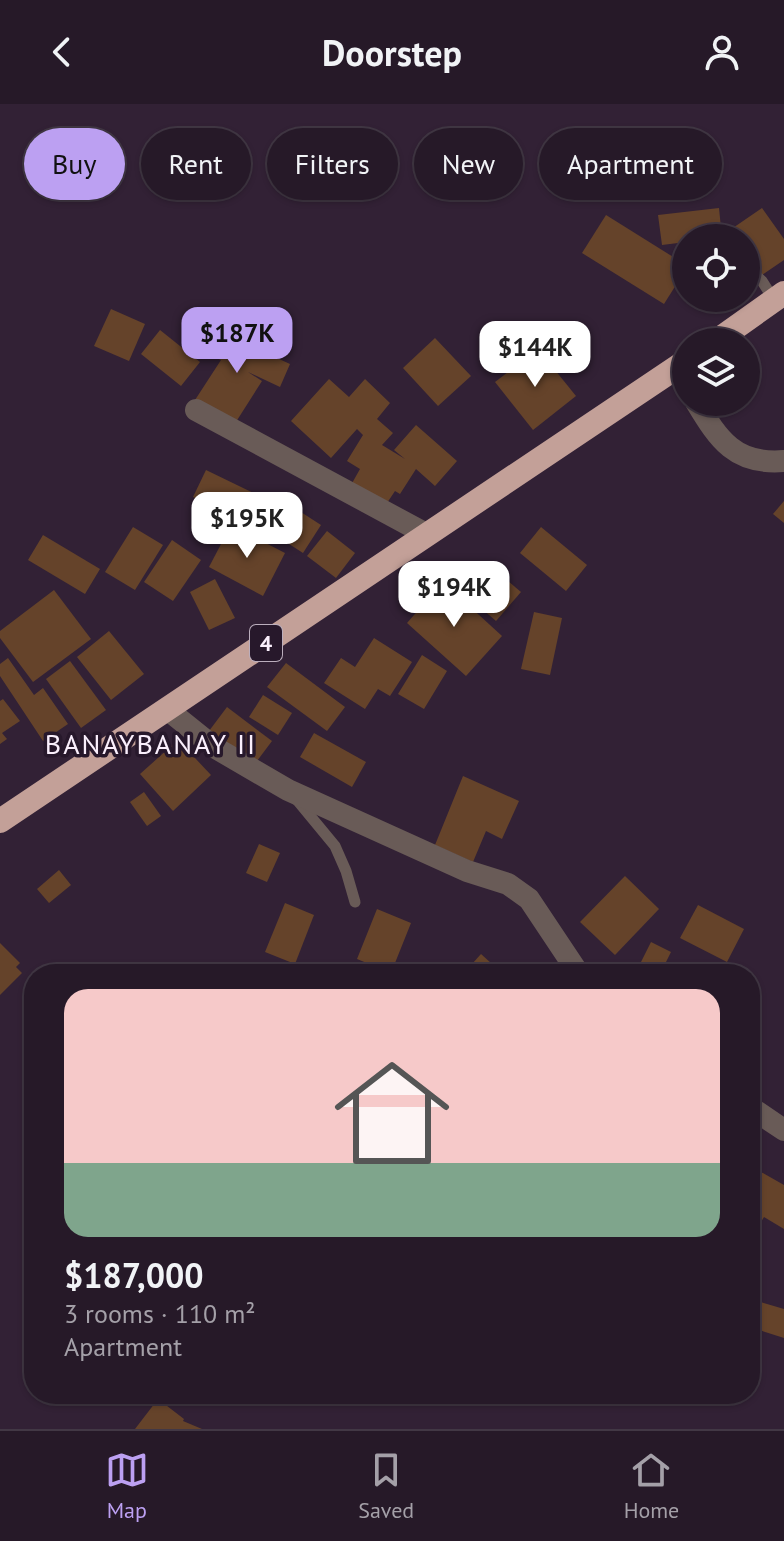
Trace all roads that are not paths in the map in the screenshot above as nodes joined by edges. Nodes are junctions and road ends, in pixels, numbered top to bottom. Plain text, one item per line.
1 (760, 279) edge
2 (779, 296) edge
3 (734, 328) edge
4 (672, 377) edge
5 (196, 410) dead end
6 (704, 416) edge
7 (784, 461) edge
8 (426, 534) junction
9 (168, 710) junction
10 (288, 790) junction
11 (0, 821) edge
12 (355, 902) dead end
13 (572, 964) edge
14 (760, 1114) edge
15 (784, 1130) edge

1 - 2 lane
2 - 3 highway
4 - 8 highway, 4
5 - 8 street
6 - 7 street
8 - 9 highway, 4
9 - 10 street
9 - 11 highway, 4
10 - 12 lane
10 - 13 street
14 - 15 street

